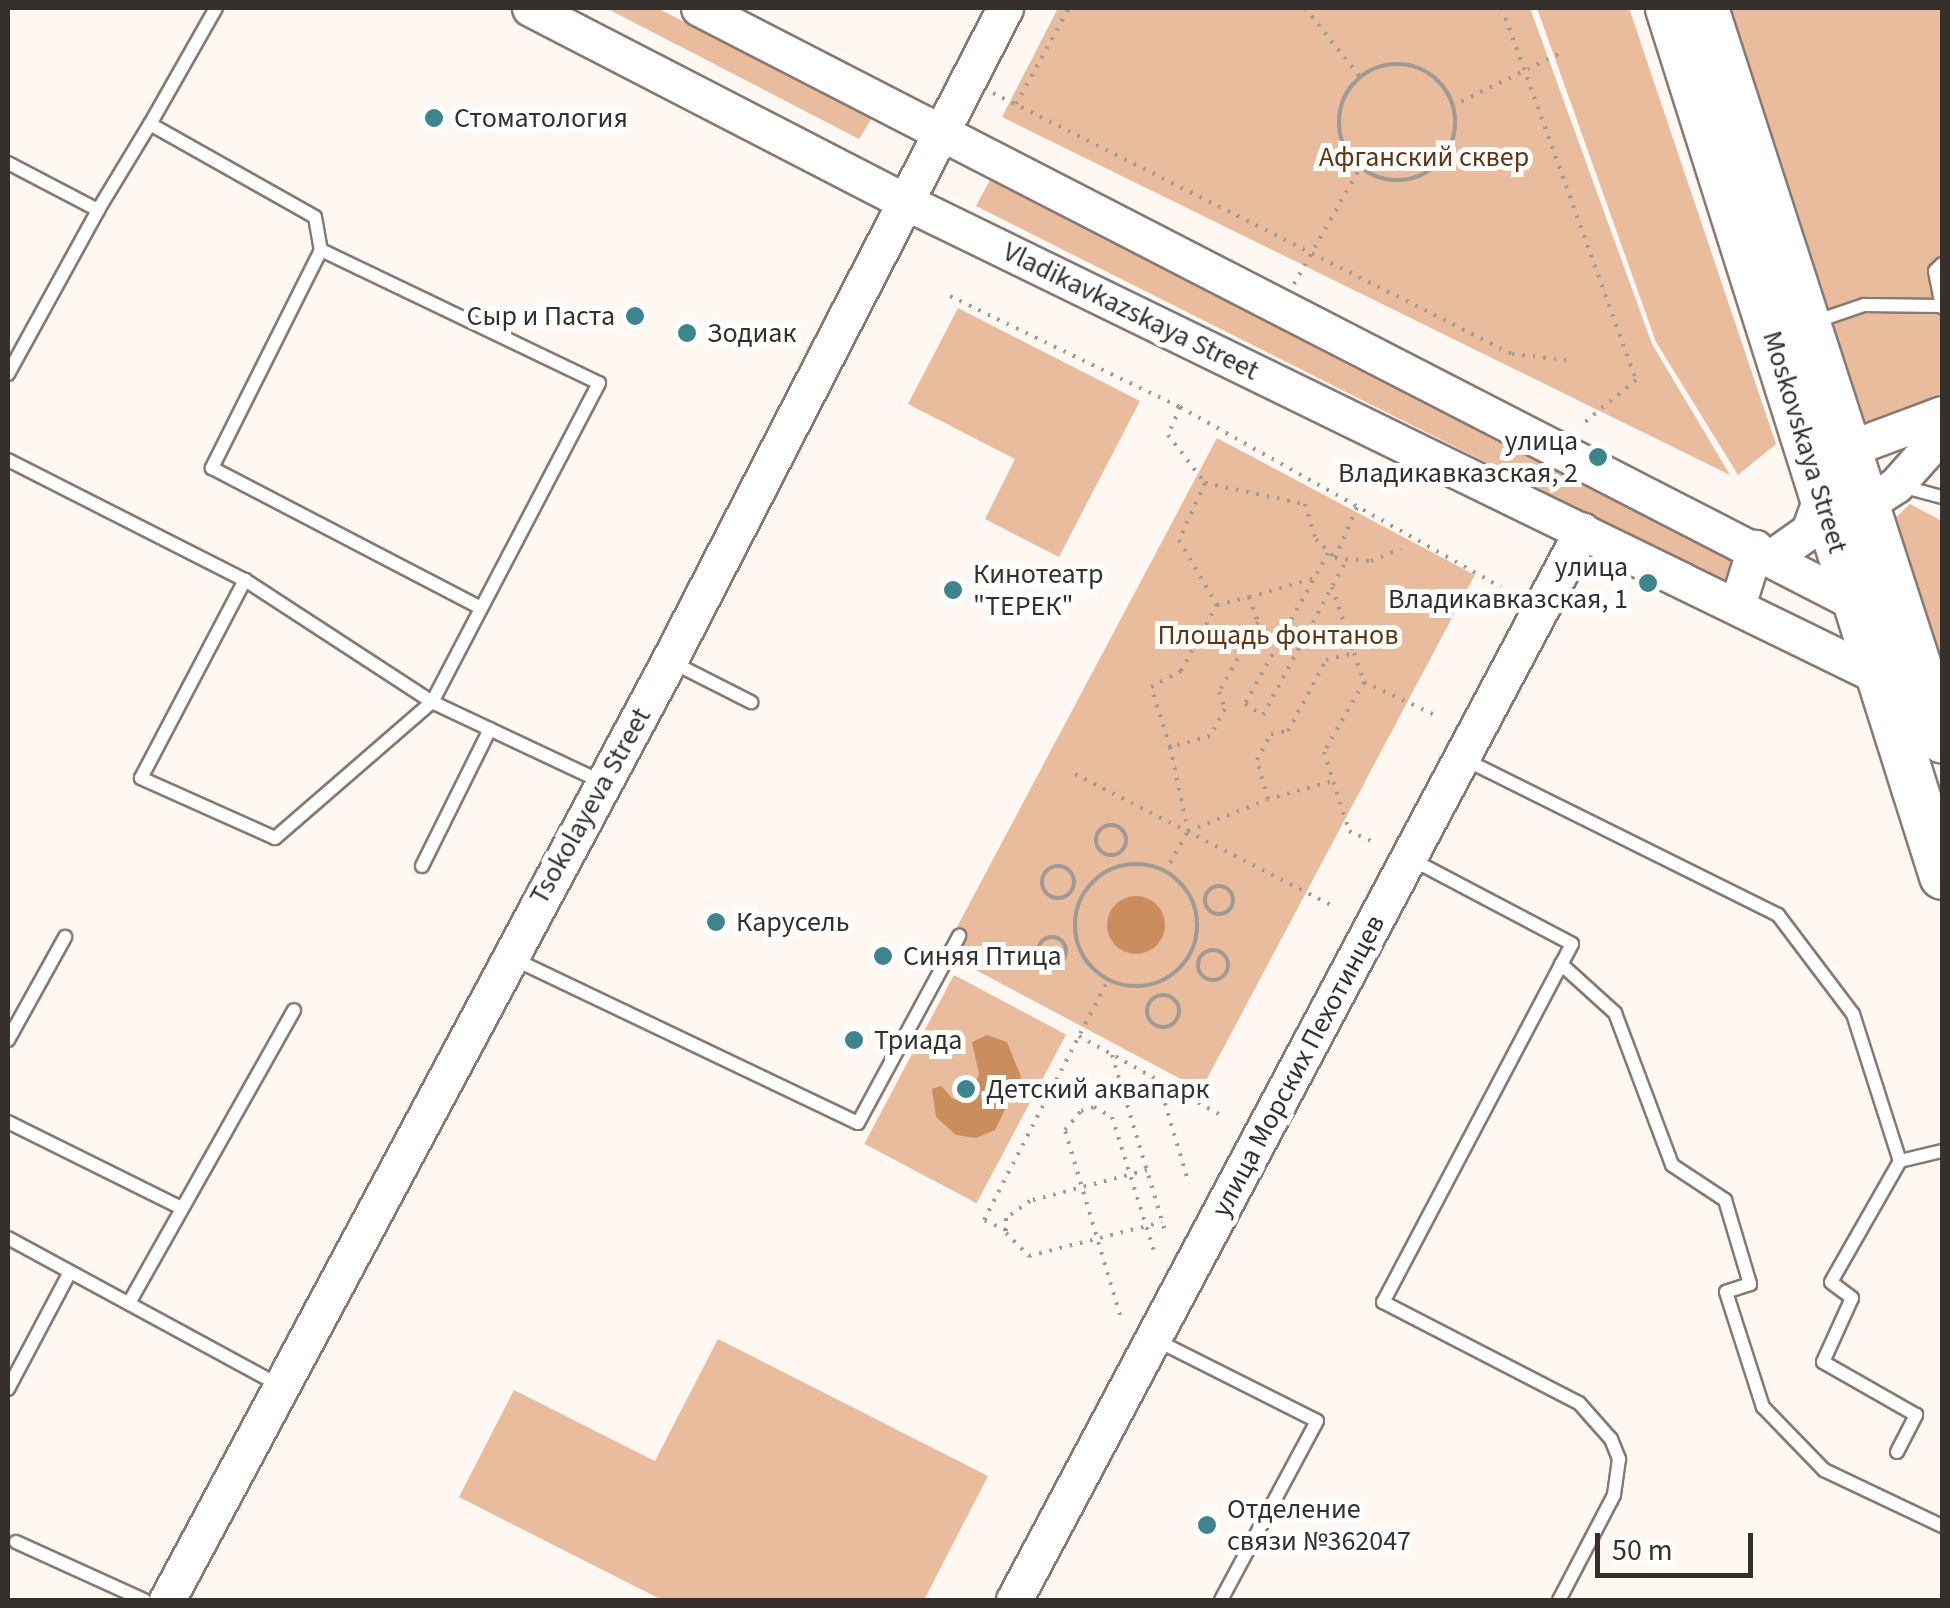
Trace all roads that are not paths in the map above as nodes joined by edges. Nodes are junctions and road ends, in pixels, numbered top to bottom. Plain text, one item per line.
1 (216, 8) edge
2 (530, 8) edge
3 (1005, 8) edge
4 (1668, 8) edge
5 (1705, 8) edge
6 (704, 9) edge
7 (150, 124) junction
8 (939, 136) junction
9 (8, 163) edge
10 (904, 201) junction
11 (98, 210) junction
12 (321, 250) junction
13 (1942, 264) edge
14 (1942, 306) edge
15 (1806, 325) junction
16 (8, 374) edge
17 (1942, 414) edge
18 (1942, 433) edge
19 (8, 460) edge
20 (1846, 489) junction
21 (1942, 497) edge
22 (1582, 531) junction
23 (1764, 552) junction
24 (245, 580) junction
25 (1874, 596) junction
26 (1736, 606) junction
27 (481, 608) junction
28 (669, 661) junction
29 (1876, 675) junction
30 (432, 702) junction
31 (751, 702) dead end
32 (490, 729) junction
33 (1942, 740) edge
34 (1462, 758) junction
35 (604, 784) junction
36 (1408, 858) junction
37 (422, 866) dead end
38 (1942, 876) edge
39 (959, 936) dead end
40 (65, 937) dead end
41 (508, 956) junction
42 (1562, 964) junction
43 (294, 1010) dead end
44 (8, 1040) edge
45 (8, 1122) edge
46 (1942, 1150) edge
47 (1900, 1161) junction
48 (181, 1208) junction
49 (8, 1238) edge
50 (70, 1272) junction
51 (130, 1304) junction
52 (1153, 1339) junction
53 (280, 1385) junction
54 (8, 1390) edge
55 (1898, 1452) dead end
56 (1942, 1526) edge
57 (16, 1542) dead end
58 (144, 1600) edge
59 (167, 1600) edge
60 (1014, 1600) edge
61 (1221, 1600) edge
62 (1559, 1600) edge

1 - 7 lane
2 - 10 street, Vladikavkazskaya Street
3 - 8 street, Tsokolayeva Street
4 - 20 highway, Moskovskaya Street
5 - 15 highway, Moskovskaya Street
6 - 8 street
7 - 11 lane
7 - 12 lane
8 - 10 street, Tsokolayeva Street
8 - 23 street
9 - 11 lane
10 - 22 street, Vladikavkazskaya Street
10 - 28 street, Tsokolayeva Street
11 - 16 lane
12 - 27 lane
12 - 27 lane
13 - 14 lane
14 - 15 lane
15 - 20 highway, Moskovskaya Street
17 - 20 street
18 - 20 street
19 - 24 lane
20 - 21 lane
20 - 23 street
20 - 25 highway, Moskovskaya Street
22 - 26 street, Vladikavkazskaya Street
22 - 34 street, улица Морских Пехотинцев
23 - 25 street
23 - 26 street
24 - 30 lane
24 - 30 lane
25 - 29 highway, Moskovskaya Street
25 - 33 highway, Moskovskaya Street
26 - 29 street, Vladikavkazskaya Street
27 - 30 lane
28 - 31 lane
28 - 35 street, Tsokolayeva Street
29 - 38 highway, Moskovskaya Street
30 - 32 lane
32 - 35 lane
32 - 37 lane
34 - 36 street, улица Морских Пехотинцев
34 - 47 lane
35 - 41 street, Tsokolayeva Street
36 - 42 lane
36 - 52 street, улица Морских Пехотинцев
39 - 41 lane
40 - 44 lane
41 - 53 street, Tsokolayeva Street
42 - 56 lane
42 - 62 lane
43 - 48 lane
45 - 48 lane
46 - 47 lane
47 - 55 lane
48 - 51 lane
49 - 50 lane
50 - 51 lane
50 - 54 lane
51 - 53 lane
52 - 60 street, улица Морских Пехотинцев
52 - 61 lane
53 - 59 street, Tsokolayeva Street
57 - 58 lane

